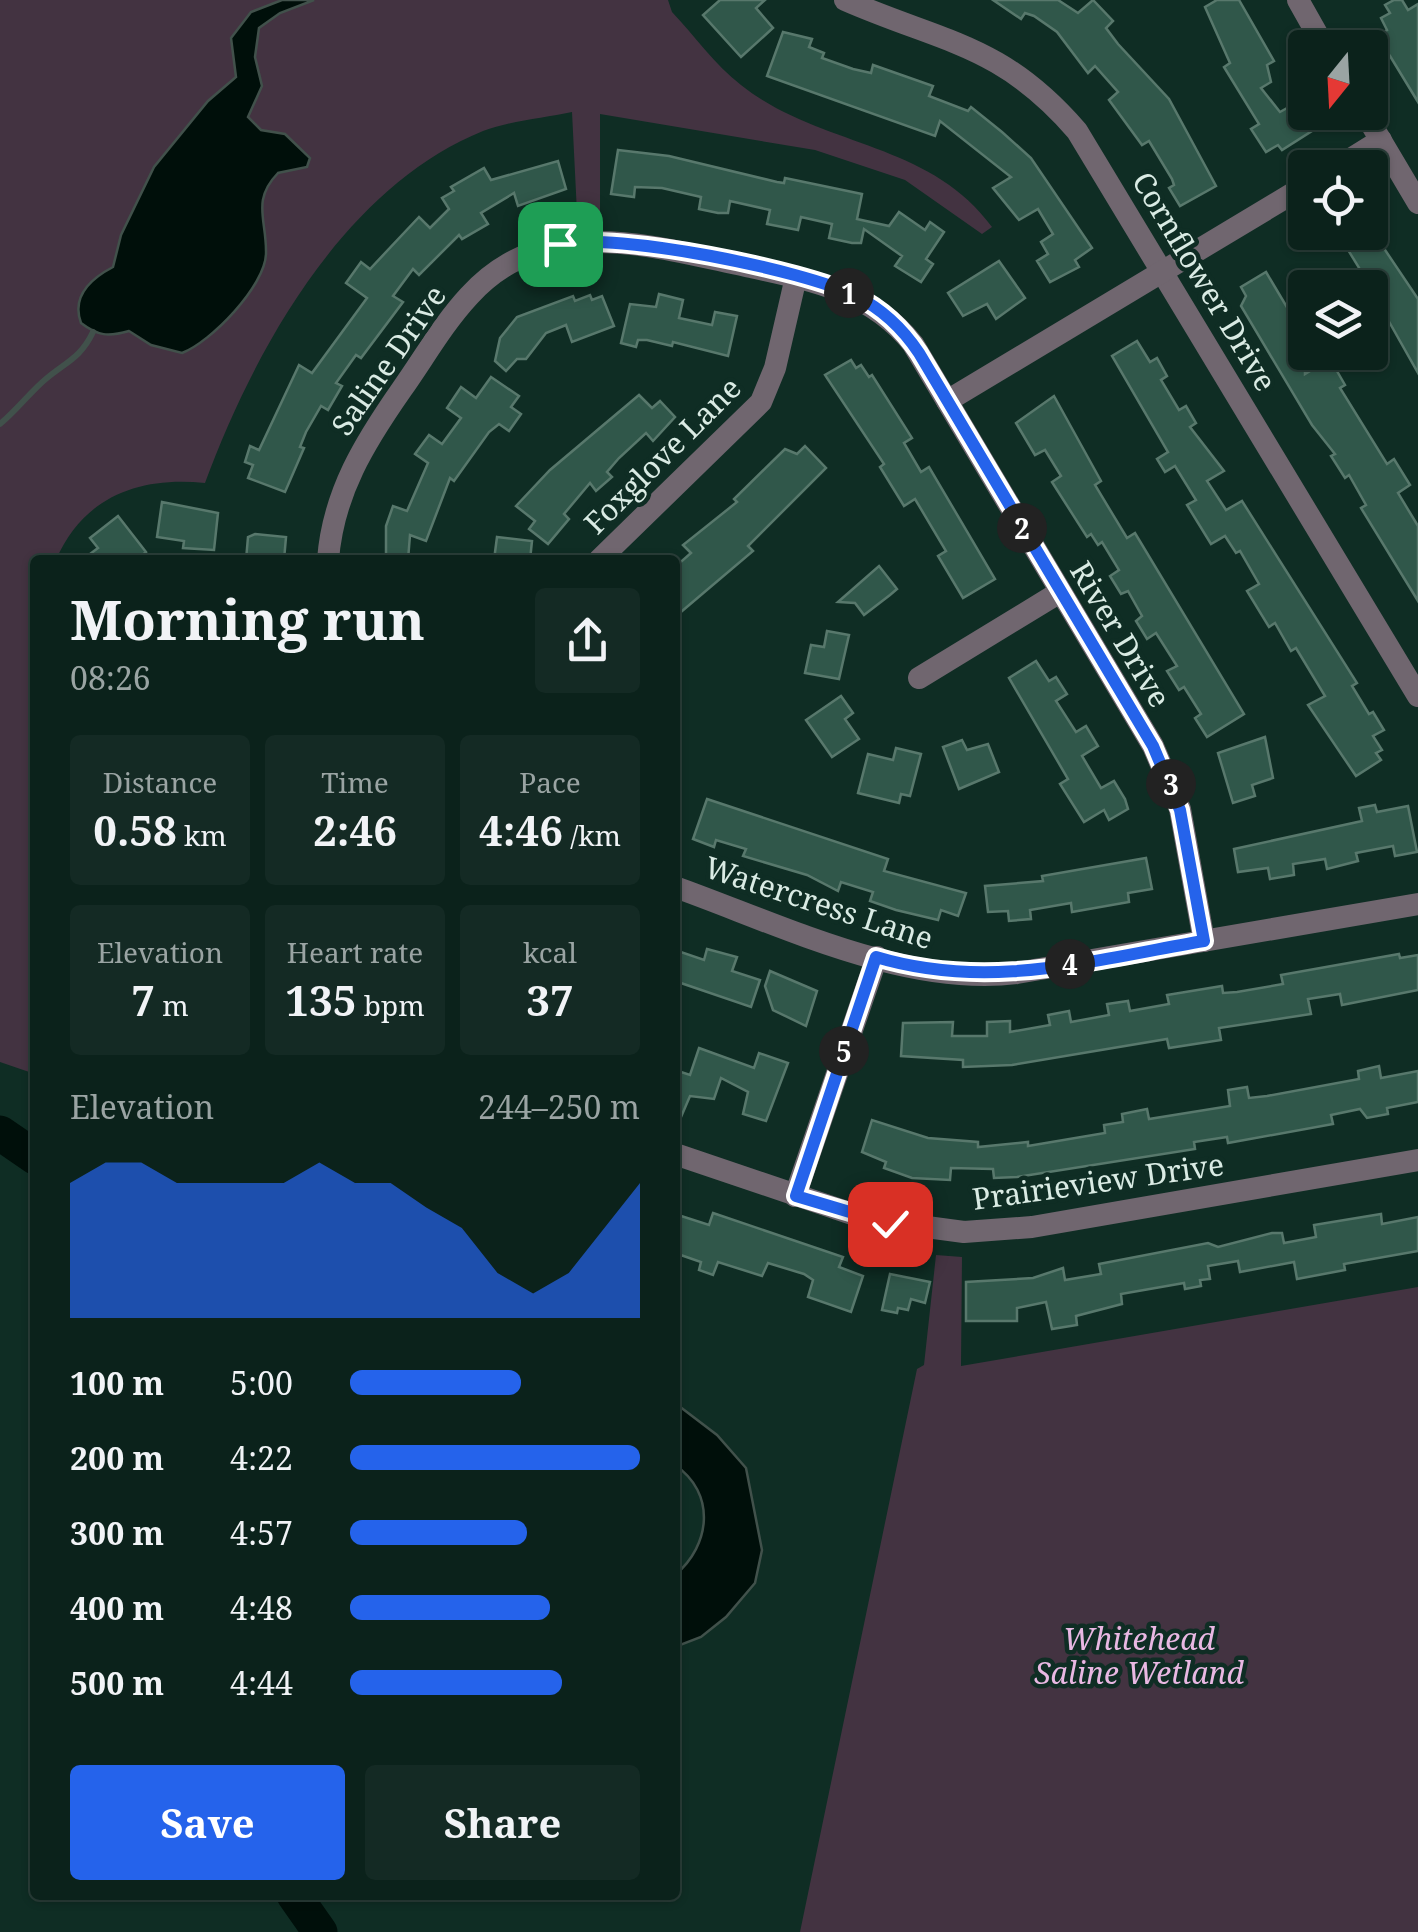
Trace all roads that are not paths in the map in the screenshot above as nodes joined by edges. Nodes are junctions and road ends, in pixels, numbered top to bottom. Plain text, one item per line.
1 (845, 0) edge
2 (1298, 0) edge
3 (1315, 30) edge
4 (1375, 130) edge
5 (1381, 140) junction
6 (1365, 150) edge
7 (1288, 196) edge
8 (1418, 203) edge
9 (1165, 270) junction
10 (796, 277) junction
11 (947, 400) junction
12 (329, 555) edge
13 (604, 555) edge
14 (1060, 592) junction
15 (918, 678) dead end
16 (1418, 696) edge
17 (680, 889) edge
18 (1418, 904) edge
19 (1204, 941) junction
20 (876, 957) junction
21 (680, 1156) edge
22 (1418, 1160) edge
23 (796, 1196) junction

1 - 9 street, Cornflower Drive
2 - 3 street
4 - 5 street
5 - 6 street
5 - 8 street
7 - 9 street
9 - 11 street
9 - 16 street, Cornflower Drive
10 - 11 street, River Drive
10 - 12 street, Saline Drive
10 - 13 street, Foxglove Lane
11 - 14 street, River Drive
14 - 15 street
14 - 19 street, River Drive
17 - 20 street, Watercress Lane
18 - 19 street, Watercress Lane
19 - 20 street, Watercress Lane
20 - 23 street
21 - 23 street, Prairieview Drive
22 - 23 street, Prairieview Drive

